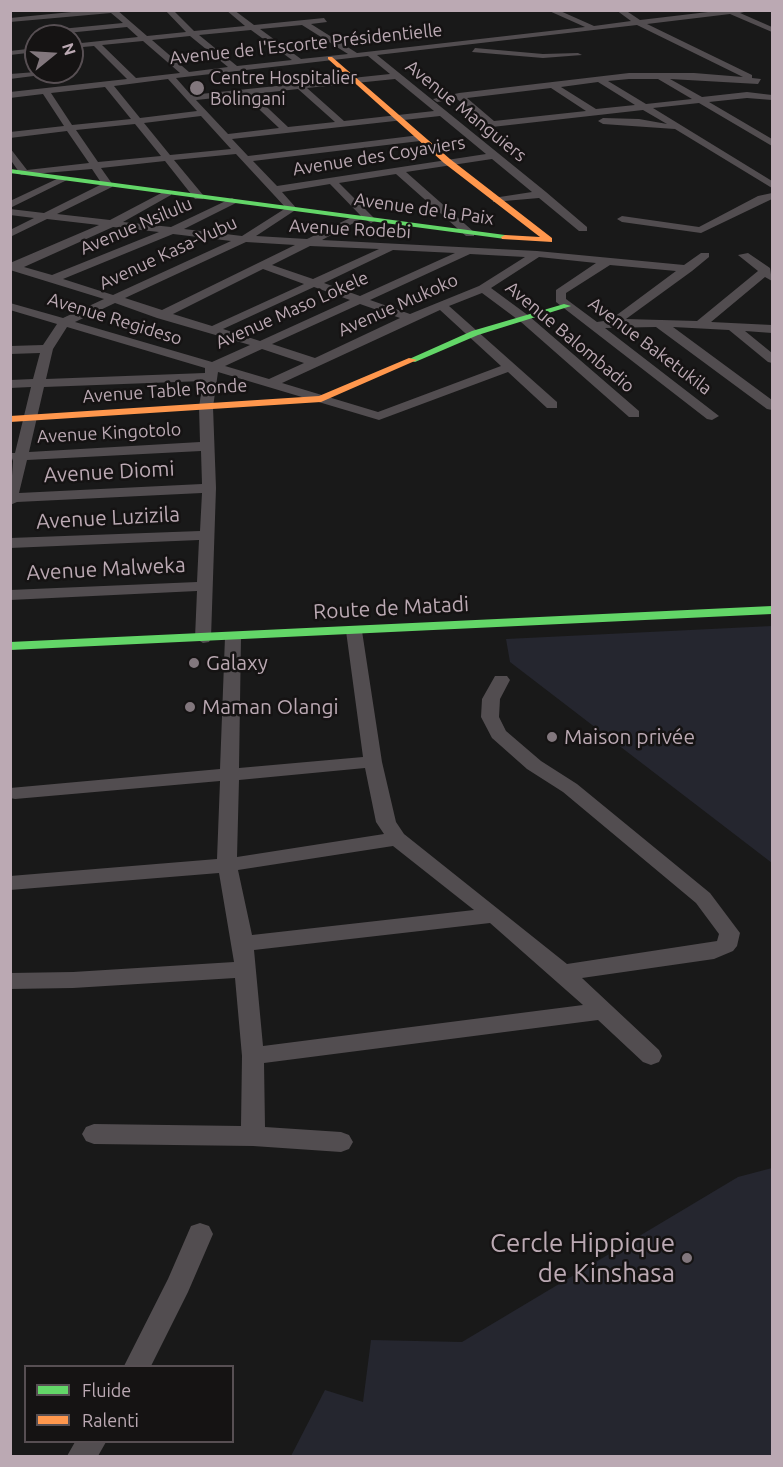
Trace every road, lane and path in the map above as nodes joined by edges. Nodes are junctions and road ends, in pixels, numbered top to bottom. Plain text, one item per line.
1 (168, 10) edge
2 (229, 10) edge
3 (550, 10) edge
4 (619, 10) edge
5 (749, 10) edge
6 (112, 11) edge
7 (731, 13) junction
8 (10, 20) edge
9 (324, 20) dead end
10 (53, 21) dead end
11 (303, 22) junction
12 (639, 23) junction
13 (56, 24) edge
14 (127, 25) junction
15 (251, 27) junction
16 (596, 28) junction
17 (84, 29) edge
18 (772, 30) edge
19 (190, 33) junction
20 (143, 39) junction
21 (96, 44) junction
22 (84, 45) edge
23 (434, 46) junction
24 (369, 53) junction
25 (355, 55) junction
26 (578, 55) dead end
27 (330, 58) junction
28 (298, 61) junction
29 (235, 69) junction
30 (186, 74) junction
31 (658, 75) junction
32 (169, 76) junction
33 (397, 76) junction
34 (598, 79) junction
35 (133, 80) junction
36 (354, 80) junction
37 (107, 83) junction
38 (551, 84) junction
39 (299, 85) junction
40 (45, 90) junction
41 (245, 91) junction
42 (10, 95) edge
43 (459, 96) junction
44 (772, 97) edge
45 (189, 98) junction
46 (437, 99) dead end
47 (699, 101) junction
48 (645, 107) junction
49 (594, 112) junction
50 (204, 113) junction
51 (440, 113) junction
52 (399, 118) junction
53 (138, 120) junction
54 (573, 123) dead end
55 (342, 124) junction
56 (69, 128) junction
57 (286, 130) junction
58 (687, 133) junction
59 (10, 135) edge
60 (225, 137) junction
61 (420, 138) junction
62 (772, 143) edge
63 (10, 151) edge
64 (240, 155) junction
65 (491, 156) junction
66 (169, 159) junction
67 (447, 161) junction
68 (94, 166) junction
69 (397, 169) junction
70 (17, 172) edge
71 (64, 178) junction
72 (332, 181) junction
73 (108, 184) junction
74 (772, 185) edge
75 (273, 190) junction
76 (167, 193) junction
77 (542, 194) junction
78 (772, 196) edge
79 (199, 197) junction
80 (497, 200) junction
81 (232, 201) junction
82 (10, 205) edge
83 (292, 209) junction
84 (10, 212) edge
85 (47, 216) junction
86 (364, 219) junction
87 (622, 219) dead end
88 (111, 224) junction
89 (583, 229) dead end
90 (174, 230) junction
91 (10, 234) edge
92 (470, 234) junction
93 (244, 239) junction
94 (305, 243) junction
95 (389, 248) junction
96 (470, 251) junction
97 (537, 254) junction
98 (705, 255) dead end
99 (744, 255) dead end
100 (609, 260) junction
101 (263, 265) junction
102 (12, 267) edge
103 (688, 268) junction
104 (769, 275) edge
105 (53, 279) junction
106 (314, 283) junction
107 (483, 288) junction
108 (112, 298) junction
109 (364, 300) junction
110 (441, 305) junction
111 (10, 306) edge
112 (567, 306) junction
113 (161, 315) junction
114 (43, 316) junction
115 (10, 318) edge
116 (410, 318) junction
117 (525, 319) junction
118 (64, 322) junction
119 (614, 323) junction
120 (659, 323) junction
121 (700, 325) junction
122 (596, 326) junction
123 (732, 327) junction
124 (772, 329) edge
125 (212, 330) junction
126 (475, 333) junction
127 (260, 344) junction
128 (47, 349) junction
129 (10, 350) edge
130 (772, 359) edge
131 (315, 363) junction
132 (512, 367) junction
133 (211, 372) junction
134 (38, 383) junction
135 (271, 383) junction
136 (10, 384) edge
137 (321, 399) junction
138 (552, 405) dead end
139 (772, 406) edge
140 (206, 407) junction
141 (634, 414) dead end
142 (712, 416) dead end
143 (30, 418) junction
144 (10, 419) edge
145 (208, 446) junction
146 (16, 456) edge
147 (209, 488) junction
148 (11, 499) edge
149 (207, 535) junction
150 (10, 543) edge
151 (204, 586) junction
152 (10, 595) edge
153 (772, 610) edge
154 (354, 631) junction
155 (233, 637) junction
156 (203, 638) junction
157 (10, 646) edge
158 (501, 680) dead end
159 (373, 762) junction
160 (229, 774) junction
161 (15, 793) dead end
162 (397, 839) junction
163 (227, 865) junction
164 (10, 883) edge
165 (495, 915) junction
166 (243, 944) junction
167 (246, 969) junction
168 (563, 973) junction
169 (10, 981) edge
170 (601, 1011) junction
171 (253, 1056) junction
172 (651, 1056) dead end
173 (94, 1134) dead end
174 (253, 1136) junction
175 (341, 1142) dead end
176 (200, 1234) dead end
177 (138, 1365) edge
178 (91, 1443) edge
179 (81, 1456) edge

1 - 19 street
2 - 15 street
3 - 16 street
4 - 12 street
5 - 7 street, Avenue de l'Escorte Présidentielle
6 - 8 street
6 - 14 street
7 - 12 street, Avenue de l'Escorte Présidentielle
7 - 18 street
9 - 11 street
10 - 13 street
11 - 15 street
11 - 25 street
12 - 16 street, Avenue de l'Escorte Présidentielle
12 - 31 street
14 - 17 street
14 - 20 street
15 - 19 street
15 - 28 street
16 - 23 street, Avenue de l'Escorte Présidentielle
19 - 20 street
19 - 29 street
20 - 21 street
20 - 30 street
21 - 22 street
21 - 35 street
23 - 24 street, Avenue de l'Escorte Présidentielle
23 - 26 street
24 - 25 street, Avenue de l'Escorte Présidentielle
24 - 33 street, Avenue Manguiers
25 - 27 street, Avenue de l'Escorte Présidentielle
27 - 28 street, Avenue de l'Escorte Présidentielle
27 - 36 street, Avenue de la Paix
28 - 29 street, Avenue de l'Escorte Présidentielle
29 - 30 street, Avenue de l'Escorte Présidentielle
30 - 32 street, Avenue de l'Escorte Présidentielle
31 - 34 street
31 - 47 street
32 - 35 street, Avenue de l'Escorte Présidentielle
32 - 45 street
33 - 36 street
33 - 51 street, Avenue Manguiers
34 - 38 street
34 - 48 street
35 - 37 street, Avenue de l'Escorte Présidentielle
36 - 39 street
36 - 52 street, Avenue de la Paix
37 - 40 street, Avenue de l'Escorte Présidentielle
37 - 53 street
38 - 43 street
38 - 49 street
39 - 41 street
39 - 55 street
40 - 42 street, Avenue de l'Escorte Présidentielle
40 - 56 street
41 - 45 street
41 - 57 street
43 - 46 street
43 - 49 street
44 - 47 street
45 - 50 street
47 - 48 street
47 - 62 street
48 - 49 street
48 - 58 street
50 - 53 street
50 - 60 street
51 - 52 street
51 - 65 street, Avenue Manguiers
52 - 55 street
52 - 61 street, Avenue de la Paix
53 - 56 street
53 - 66 street
54 - 58 street
55 - 57 street
56 - 59 street
56 - 68 street
57 - 60 street
58 - 74 street
60 - 64 street
61 - 64 street
61 - 67 street, Avenue de la Paix
63 - 70 street
64 - 66 street
64 - 75 street
65 - 67 street, Avenue des Coyaviers
65 - 77 street, Avenue Manguiers
66 - 68 street
66 - 79 street
67 - 69 street, Avenue des Coyaviers
67 - 80 street, Avenue de la Paix
68 - 70 street
68 - 73 street
69 - 72 street, Avenue des Coyaviers
69 - 92 street
70 - 71 street, Avenue de la Paix
71 - 73 street, Avenue de la Paix
71 - 82 street
72 - 75 street, Avenue des Coyaviers
72 - 86 street
73 - 76 street, Avenue de la Paix
73 - 85 street
75 - 83 street
76 - 79 street, Avenue de la Paix
76 - 88 street
77 - 80 street
77 - 89 street, Avenue Manguiers
78 - 87 street
79 - 81 street, Avenue de la Paix
80 - 92 street, Avenue de la Paix
81 - 83 street, Avenue de la Paix
81 - 90 street, Avenue Nsilulu
83 - 86 street, Avenue de la Paix
83 - 93 street, Avenue Kasa-Vubu
84 - 85 street, Avenue Rodebi
85 - 88 street, Avenue Rodebi
85 - 91 street
86 - 92 street, Avenue de la Paix
86 - 94 street
88 - 90 street, Avenue Rodebi
88 - 102 street
90 - 93 street, Avenue Rodebi
90 - 105 street, Avenue Nsilulu
93 - 94 street, Avenue Rodebi
93 - 108 street, Avenue Kasa-Vubu
94 - 95 street, Avenue Rodebi
94 - 101 street
95 - 96 street, Avenue Rodebi
95 - 106 street
96 - 97 street, Avenue Rodebi
96 - 109 street, Avenue Maso Lokele
97 - 100 street, Avenue Rodebi
97 - 107 street, Avenue Mukoko
98 - 103 street
99 - 104 street
100 - 103 street, Avenue Rodebi
100 - 112 street
101 - 106 street
101 - 113 street
102 - 105 street
103 - 119 street
104 - 121 street
105 - 108 street
106 - 109 street
106 - 125 street
107 - 110 street, Avenue Mukoko
107 - 117 street, Avenue Balombadio
108 - 113 street
108 - 118 street, Avenue Kasa-Vubu
109 - 116 street
109 - 127 street, Avenue Maso Lokele
110 - 116 street, Avenue Mukoko
110 - 126 street
111 - 114 street, Avenue Regideso
112 - 117 street, Avenue Table Ronde
112 - 122 street, Avenue Baketukila
113 - 125 street
114 - 115 street
114 - 118 street, Avenue Regideso
116 - 131 street, Avenue Mukoko
117 - 126 street, Avenue Table Ronde
117 - 141 street, Avenue Balombadio
118 - 128 street
118 - 133 street, Avenue Regideso
119 - 120 street
119 - 122 street
120 - 121 street
120 - 139 street
121 - 123 street
122 - 142 street, Avenue Baketukila
123 - 124 street
123 - 130 street
125 - 127 street
126 - 132 street
126 - 137 street, Avenue Table Ronde
127 - 131 street
127 - 133 street, Avenue Maso Lokele
128 - 129 street
128 - 134 street
131 - 135 street, Avenue Mukoko
132 - 137 street, Avenue Regideso
132 - 138 street
133 - 134 street
133 - 135 street, Avenue Regideso
133 - 140 street, Avenue Maso Lokele
134 - 136 street
134 - 143 street
135 - 137 street, Avenue Regideso
137 - 140 street, Avenue Table Ronde
140 - 143 street, Avenue Table Ronde
140 - 145 street, Avenue Maso Lokele
143 - 144 street, Avenue Table Ronde
143 - 146 street
145 - 146 street, Avenue Kingotolo
145 - 147 street, Avenue Maso Lokele
146 - 148 street
147 - 148 street, Avenue Diomi
147 - 149 street, Avenue Maso Lokele
149 - 150 street, Avenue Luzizila
149 - 151 street, Avenue Maso Lokele
151 - 152 street, Avenue Malweka
151 - 156 street, Avenue Maso Lokele
153 - 154 street, Route de Matadi
154 - 155 street, Route de Matadi
154 - 159 street
155 - 156 street, Route de Matadi
155 - 160 street
156 - 157 street, Route de Matadi
158 - 168 street
159 - 160 street
159 - 162 street
160 - 161 street
160 - 163 street
162 - 163 street
162 - 165 street
163 - 164 street
163 - 166 street
165 - 166 street
165 - 168 street
166 - 167 street
167 - 169 street
167 - 171 street
168 - 170 street
170 - 171 street
170 - 172 street
171 - 174 street
173 - 174 street
174 - 175 street
176 - 177 street
178 - 179 street

